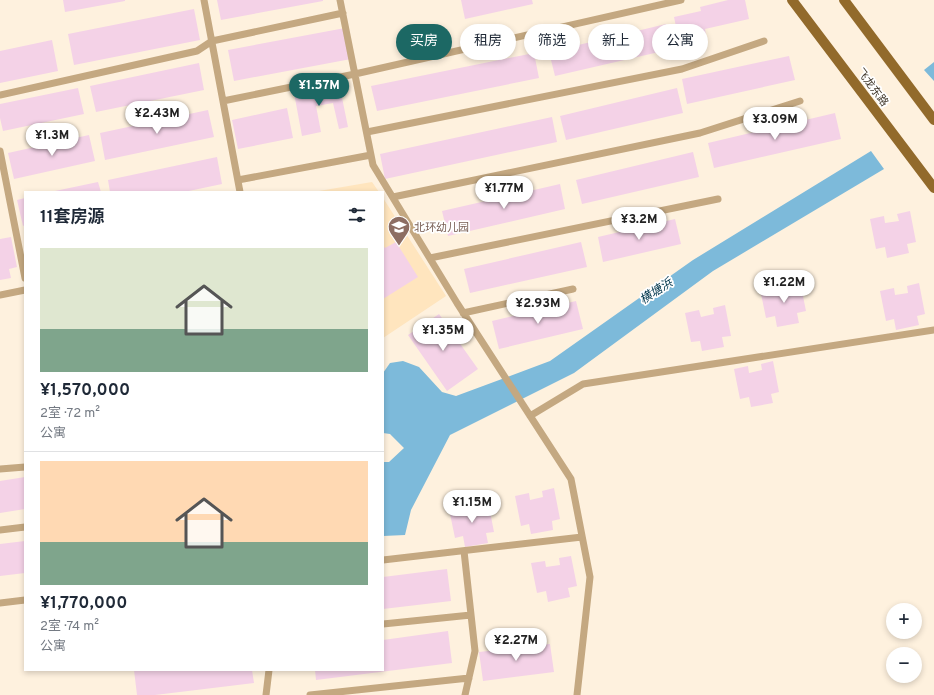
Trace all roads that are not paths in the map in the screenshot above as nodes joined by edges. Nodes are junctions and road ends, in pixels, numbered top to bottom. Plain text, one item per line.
1 (204, 0) edge
2 (340, 0) edge
3 (681, 0) edge
4 (792, 0) edge
5 (844, 0) edge
6 (343, 13) junction
7 (212, 41) junction
8 (764, 41) dead end
9 (355, 74) junction
10 (0, 95) edge
11 (223, 101) junction
12 (800, 101) dead end
13 (934, 120) edge
14 (367, 132) junction
15 (0, 151) edge
16 (371, 155) junction
17 (1, 164) edge
18 (238, 180) junction
19 (934, 188) edge
20 (240, 191) edge
21 (392, 197) junction
22 (718, 199) dead end
23 (430, 258) junction
24 (24, 273) edge
25 (573, 289) dead end
26 (24, 290) edge
27 (0, 295) edge
28 (463, 313) junction
29 (934, 330) edge
30 (530, 416) junction
31 (24, 466) edge
32 (0, 469) edge
33 (24, 527) edge
34 (0, 530) edge
35 (582, 537) junction
36 (464, 550) junction
37 (384, 560) edge
38 (24, 600) edge
39 (0, 603) edge
40 (471, 615) junction
41 (384, 624) edge
42 (269, 671) edge
43 (469, 678) junction
44 (266, 695) edge
45 (310, 695) edge
46 (465, 695) edge
47 (576, 695) edge

1 - 7 lane
2 - 6 lane
3 - 9 lane
4 - 19 main road, 飞龙东路
5 - 13 main road
6 - 7 lane
6 - 9 lane
7 - 10 lane
7 - 11 lane
8 - 14 lane
9 - 11 lane
9 - 14 lane
11 - 18 lane
12 - 21 lane
14 - 16 lane
15 - 17 lane
16 - 18 lane
16 - 21 lane
17 - 24 lane
18 - 20 lane
21 - 23 lane
22 - 23 lane
23 - 28 lane
25 - 28 lane
26 - 27 lane
28 - 30 lane
29 - 30 lane
30 - 35 lane
31 - 32 lane
33 - 34 lane
35 - 36 lane
35 - 47 lane
36 - 37 lane
36 - 40 lane
38 - 39 lane
40 - 41 lane
40 - 43 lane
42 - 44 lane
43 - 45 lane
43 - 46 lane

